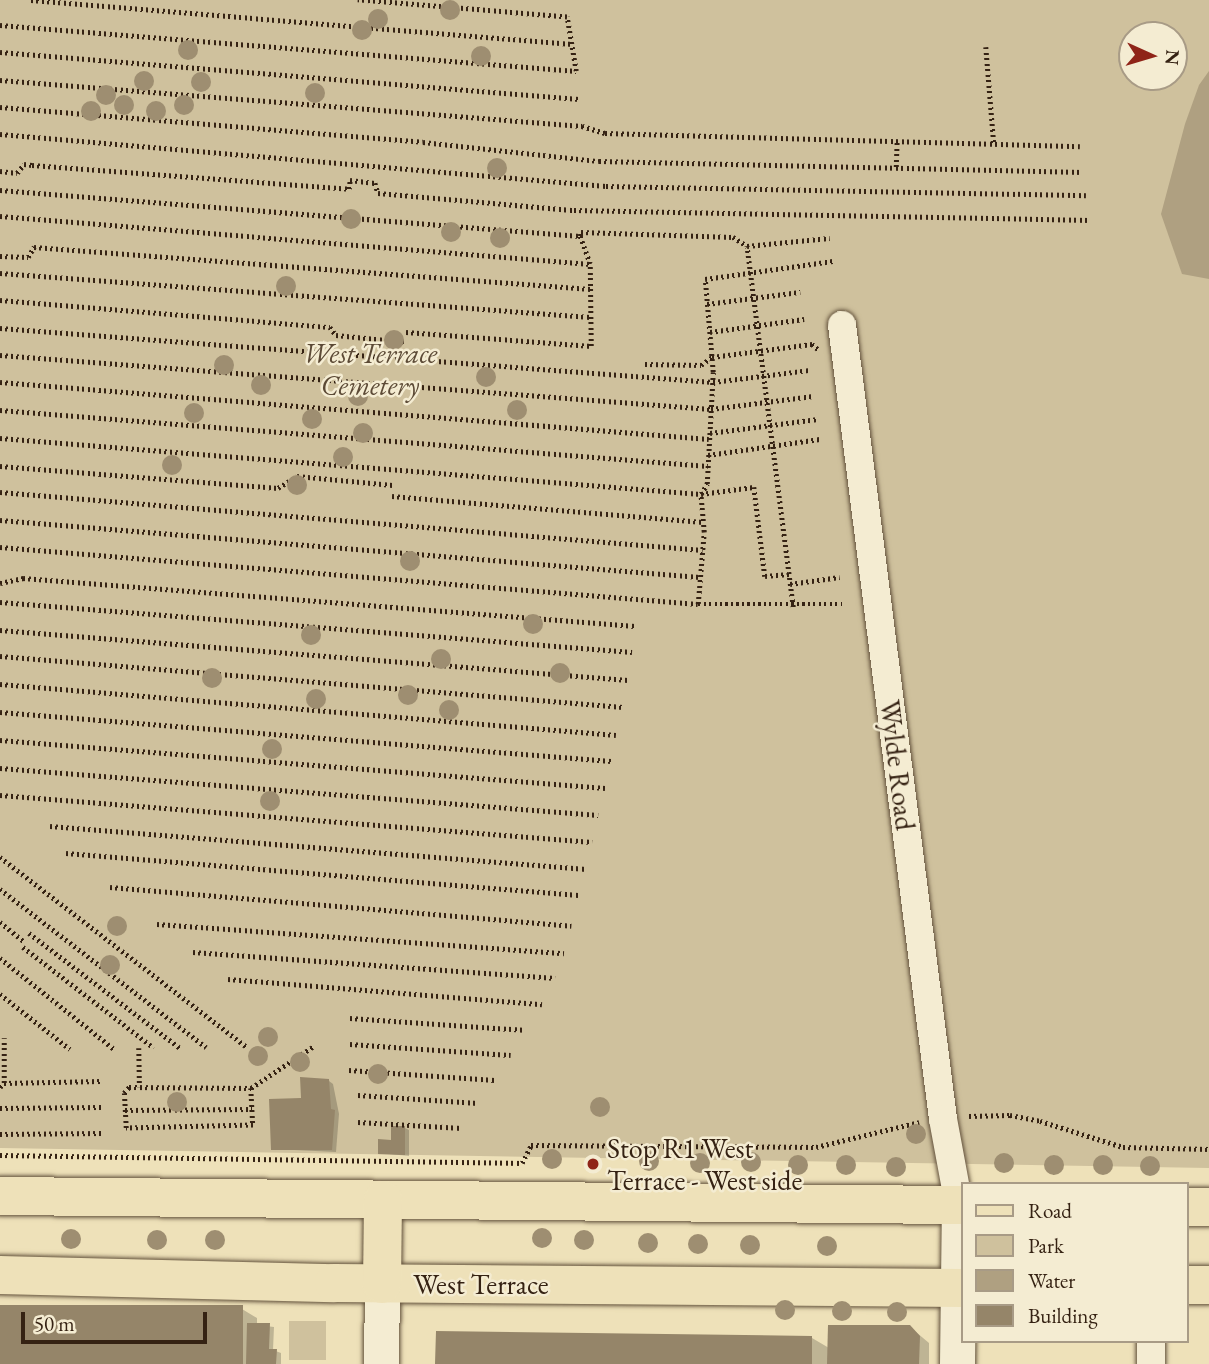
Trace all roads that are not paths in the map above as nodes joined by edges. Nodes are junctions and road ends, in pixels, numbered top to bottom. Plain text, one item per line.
1 (842, 325) dead end
2 (0, 1196) edge
3 (383, 1200) junction
4 (960, 1200) edge
5 (960, 1205) edge
6 (1188, 1207) edge
7 (1209, 1207) edge
8 (0, 1275) edge
9 (382, 1284) junction
10 (1188, 1285) edge
11 (1209, 1285) edge
12 (960, 1288) edge
13 (1151, 1343) edge
14 (381, 1364) edge
15 (957, 1364) edge
16 (1151, 1364) edge

1 - 4 street, Wylde Road
2 - 3 main road
3 - 5 main road
3 - 9 main road
6 - 7 main road
8 - 9 main road, West Terrace
9 - 12 main road, West Terrace
9 - 14 street
10 - 11 main road
12 - 15 street
13 - 16 street

